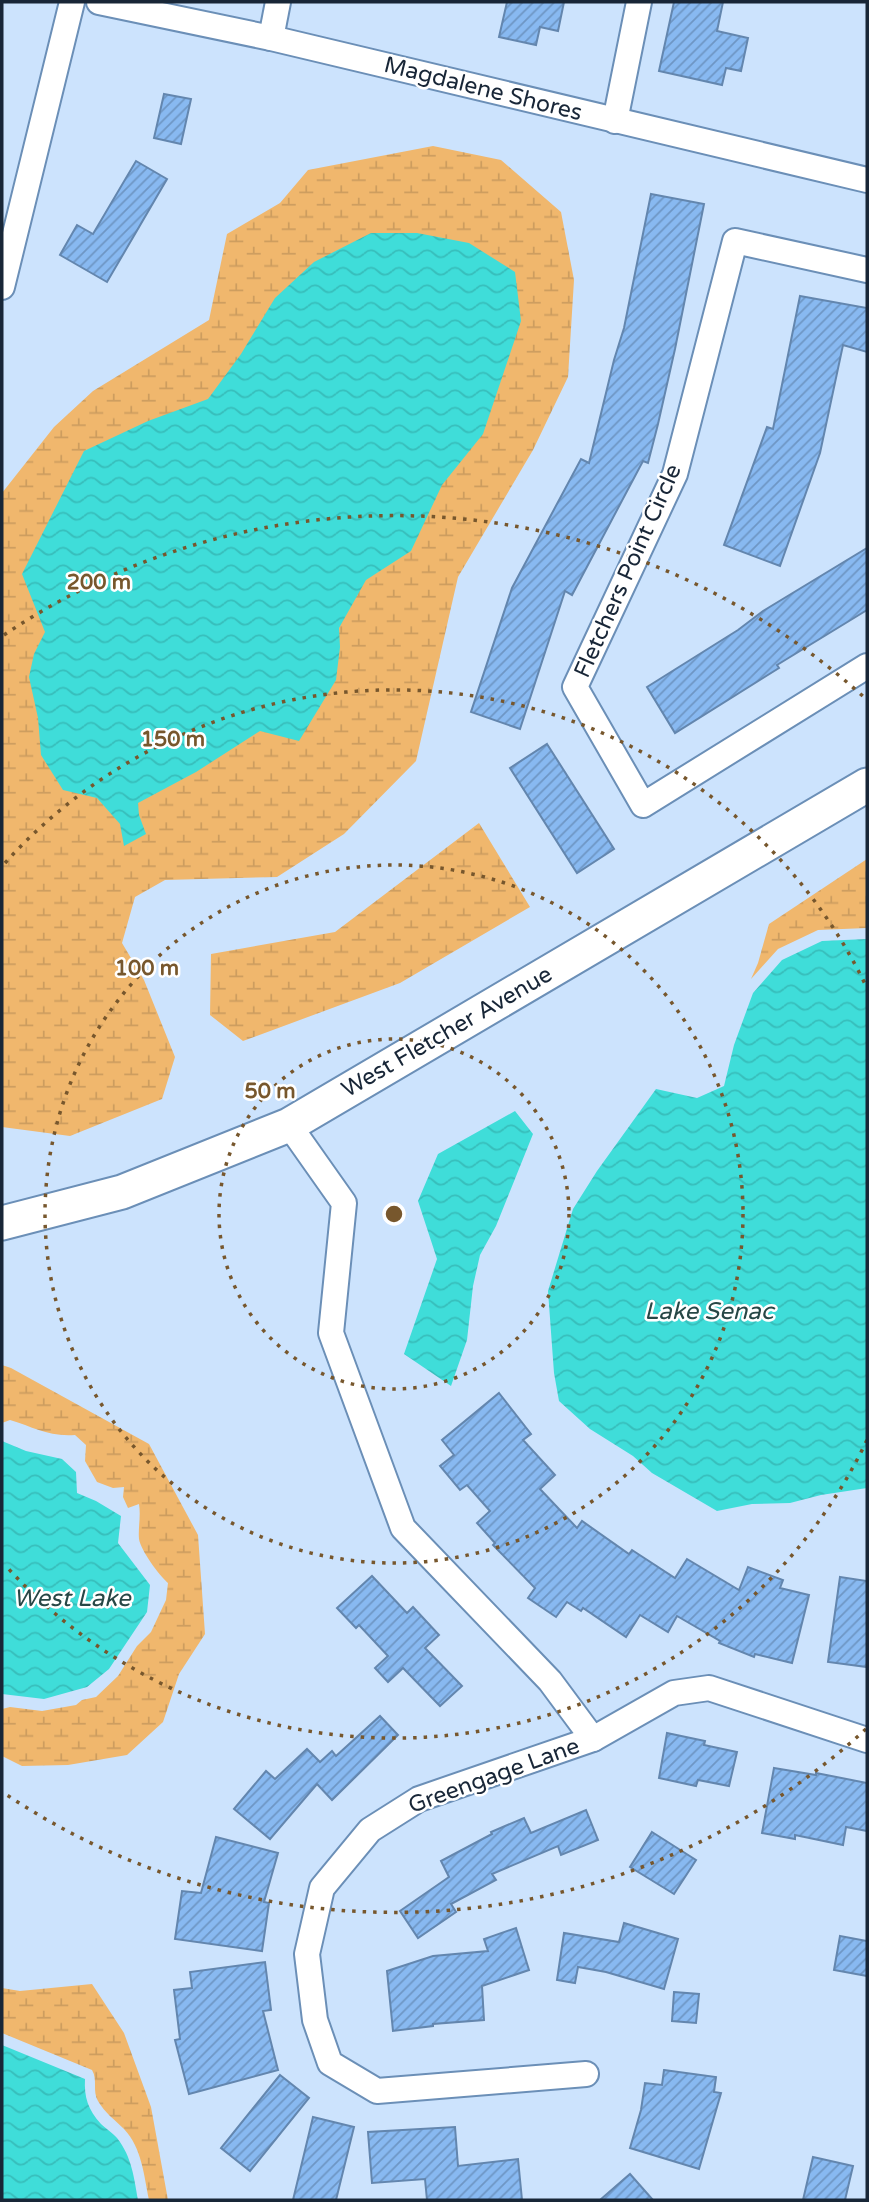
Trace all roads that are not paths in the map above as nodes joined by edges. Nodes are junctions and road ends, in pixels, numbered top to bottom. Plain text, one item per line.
1 (72, 2) edge
2 (99, 2) edge
3 (278, 2) edge
4 (639, 2) edge
5 (271, 38) junction
6 (615, 121) junction
7 (867, 180) edge
8 (867, 271) edge
9 (3, 277) edge
10 (867, 666) edge
11 (867, 785) edge
12 (289, 1125) junction
13 (2, 1223) edge
14 (593, 1739) junction
15 (867, 1740) edge
16 (586, 2074) dead end

1 - 9 street
2 - 5 street, Magdalene Shores
3 - 5 street
4 - 6 street
5 - 6 street, Magdalene Shores
6 - 7 street, Magdalene Shores
8 - 10 street, Fletchers Point Circle
11 - 12 main road, West Fletcher Avenue
12 - 13 main road, West Fletcher Avenue
12 - 14 street, Greengage Lane
14 - 15 street
14 - 16 street, Greengage Lane

